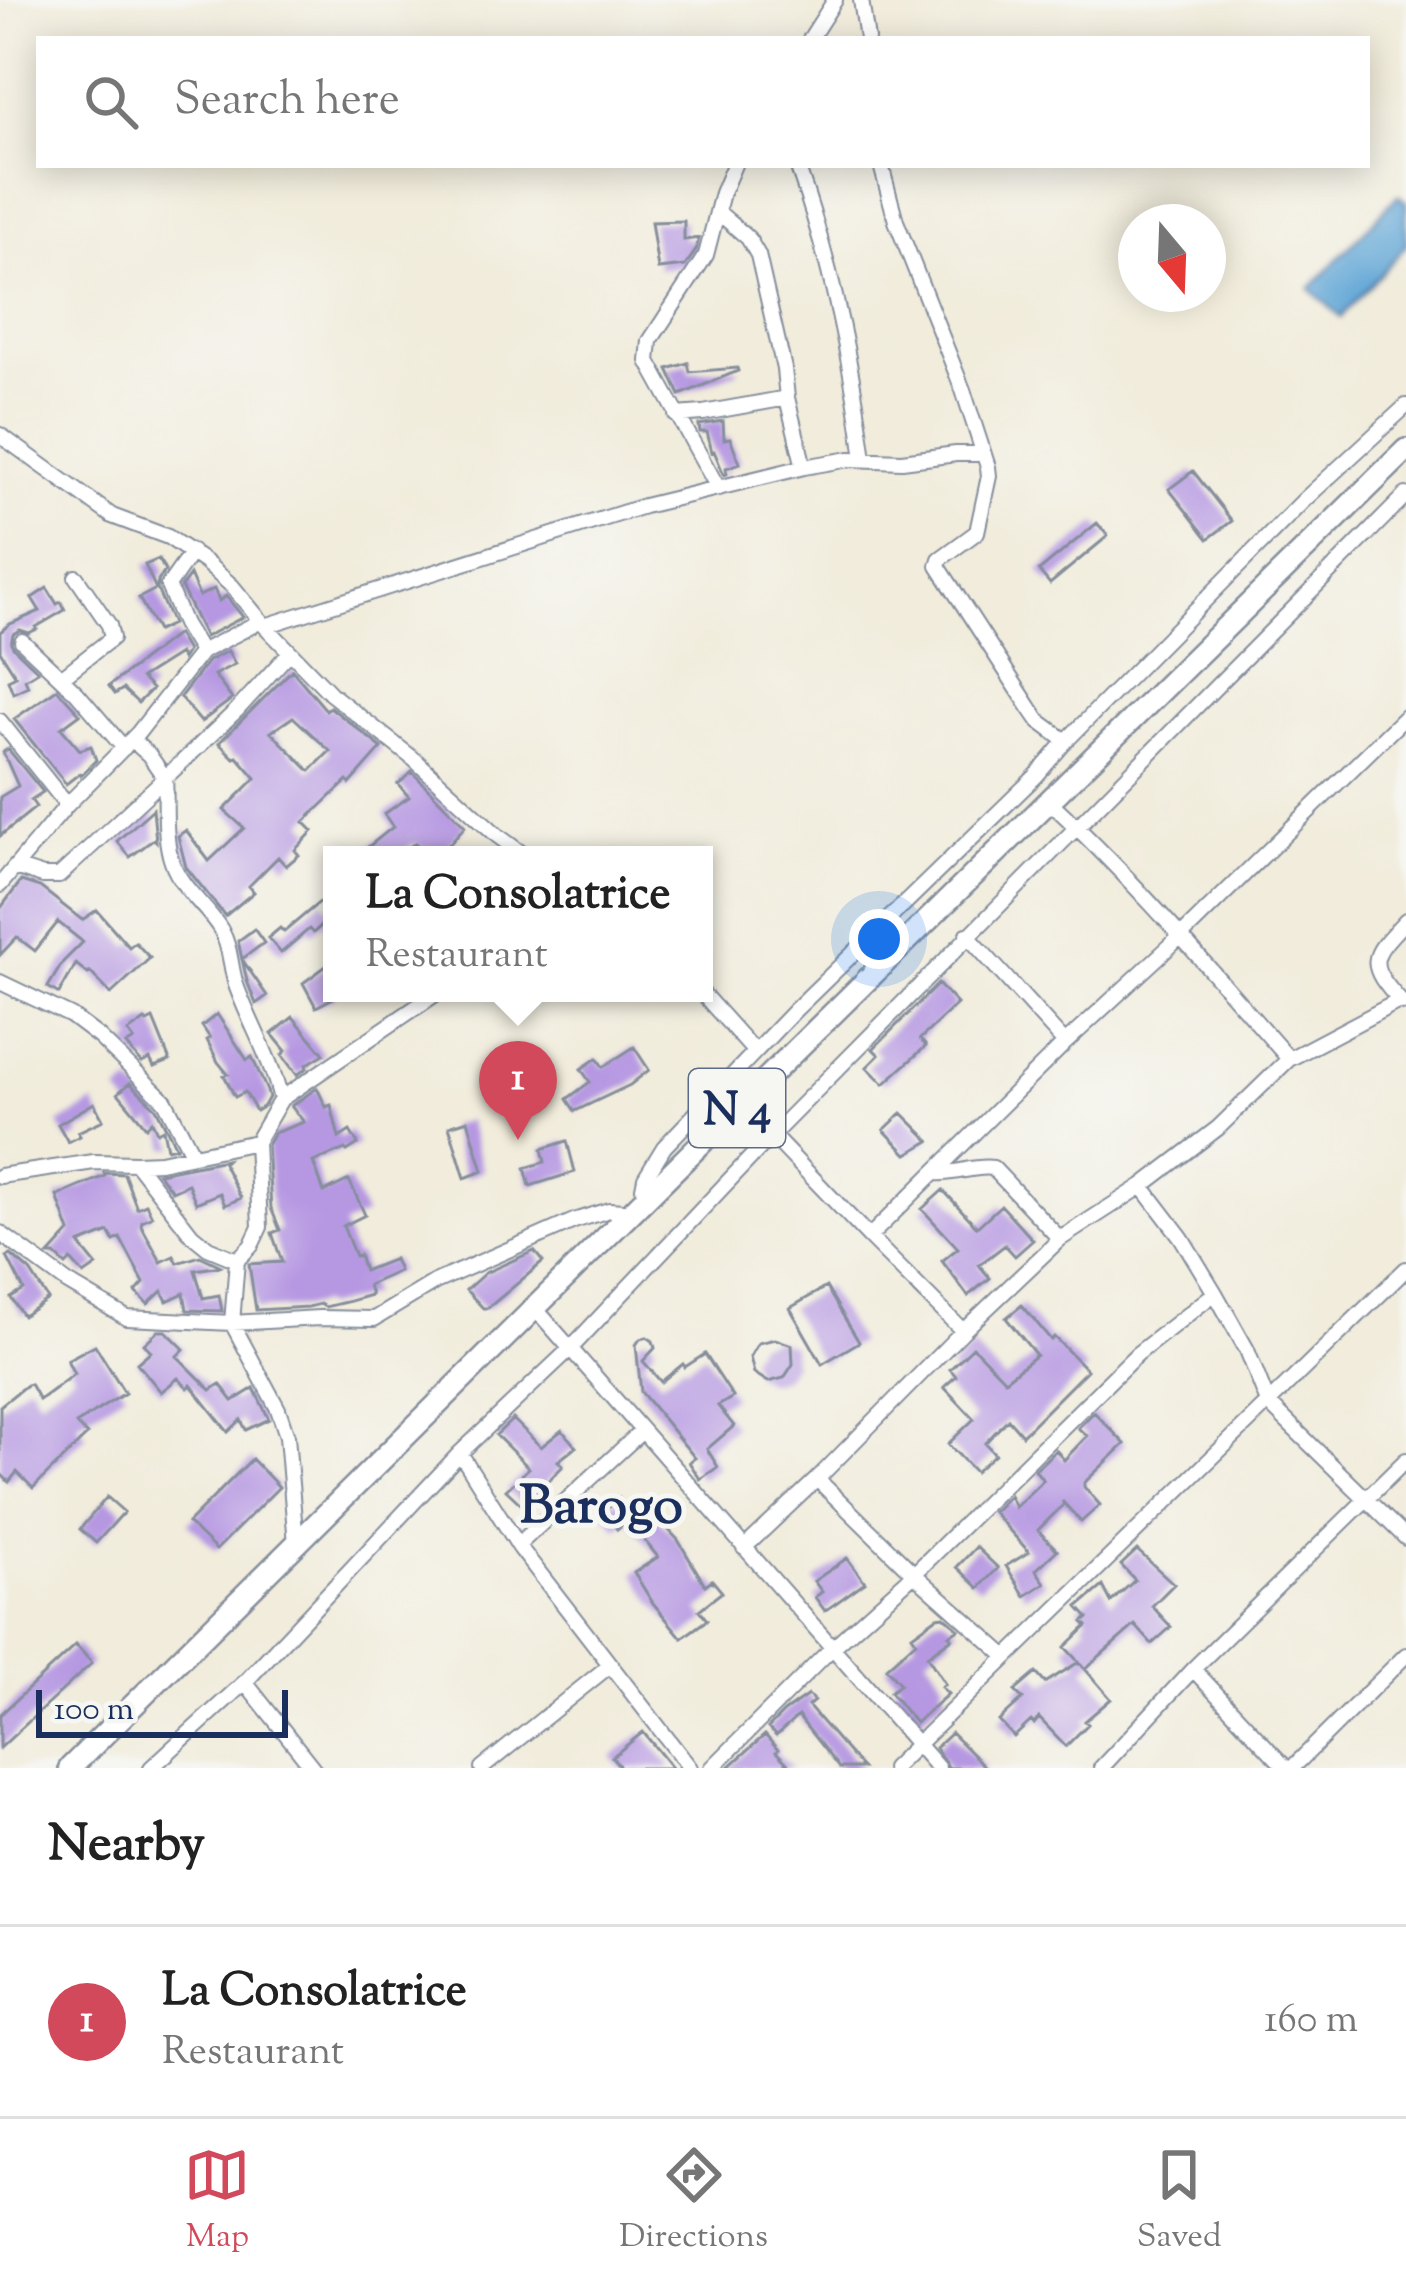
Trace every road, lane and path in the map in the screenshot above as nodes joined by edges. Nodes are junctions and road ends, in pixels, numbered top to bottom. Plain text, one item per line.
1 (835, 0) edge
2 (861, 0) edge
3 (812, 36) edge
4 (867, 36) edge
5 (733, 168) edge
6 (798, 168) edge
7 (881, 168) edge
8 (718, 212) junction
9 (787, 398) junction
10 (1406, 406) edge
11 (676, 415) junction
12 (0, 435) edge
13 (1406, 450) edge
14 (983, 454) junction
15 (864, 459) junction
16 (803, 467) junction
17 (718, 488) junction
18 (1406, 495) edge
19 (192, 552) junction
20 (76, 578) dead end
21 (263, 623) junction
22 (22, 641) dead end
23 (201, 652) junction
24 (290, 652) junction
25 (62, 677) junction
26 (1406, 716) edge
27 (0, 722) edge
28 (1066, 741) junction
29 (128, 744) junction
30 (165, 778) junction
31 (1049, 800) junction
32 (67, 806) junction
33 (1078, 828) junction
34 (512, 846) edge
35 (15, 867) junction
36 (0, 885) edge
37 (1406, 920) edge
38 (967, 935) junction
39 (1180, 937) junction
40 (0, 982) edge
41 (424, 1002) edge
42 (710, 1002) edge
43 (1402, 1004) edge
44 (1065, 1043) junction
45 (754, 1051) junction
46 (1288, 1059) junction
47 (281, 1099) junction
48 (742, 1104) junction
49 (771, 1136) junction
50 (256, 1142) junction
51 (193, 1155) junction
52 (136, 1162) junction
53 (935, 1173) junction
54 (0, 1176) edge
55 (1142, 1186) junction
56 (638, 1207) junction
57 (0, 1233) edge
58 (868, 1237) junction
59 (1060, 1239) junction
60 (237, 1260) junction
61 (1406, 1269) edge
62 (1215, 1294) junction
63 (534, 1307) junction
64 (232, 1323) junction
65 (963, 1330) junction
66 (571, 1349) junction
67 (1268, 1403) junction
68 (642, 1431) junction
69 (460, 1453) junction
70 (1406, 1460) edge
71 (817, 1479) junction
72 (1367, 1498) junction
73 (1406, 1538) edge
74 (296, 1544) junction
75 (518, 1545) junction
76 (744, 1548) junction
77 (914, 1574) junction
78 (831, 1649) junction
79 (1406, 1655) edge
80 (1007, 1657) junction
81 (610, 1666) junction
82 (1192, 1670) junction
83 (245, 1682) junction
84 (917, 1743) junction
85 (70, 1768) edge
86 (151, 1768) edge
87 (314, 1768) edge
88 (482, 1768) edge
89 (689, 1768) edge
90 (712, 1768) edge
91 (893, 1768) edge
92 (938, 1768) edge
93 (1101, 1768) edge
94 (1289, 1768) edge

1 - 3 street
2 - 4 street
5 - 8 street
6 - 15 street
7 - 14 street
8 - 9 street
8 - 11 street
9 - 11 street
9 - 16 street
10 - 28 street
11 - 17 street
12 - 19 street
13 - 31 highway, N 4
14 - 15 street
14 - 28 street
15 - 16 street
16 - 17 street
17 - 21 street
18 - 33 street
19 - 21 street
19 - 23 street
20 - 25 street
21 - 23 street
21 - 24 street
22 - 25 street
23 - 29 street
24 - 30 street
24 - 34 street
25 - 29 street
26 - 39 street
27 - 32 street
28 - 45 street
29 - 30 street
29 - 32 street
30 - 35 street
30 - 47 street
31 - 33 street
31 - 48 highway, N 4
32 - 35 street
33 - 38 street
33 - 39 street
35 - 36 street
37 - 43 street
38 - 44 street
38 - 49 street
39 - 44 street
39 - 46 street
40 - 51 street
41 - 47 street
42 - 45 street
43 - 46 street
44 - 53 street
45 - 56 street
46 - 55 street
47 - 50 street
48 - 49 street
48 - 56 highway, N 4
49 - 58 street
49 - 66 street
50 - 51 street
50 - 60 street
51 - 52 street
52 - 54 street
52 - 60 street
53 - 58 street
53 - 59 street
55 - 59 street
55 - 62 street
56 - 63 highway, N 4
56 - 64 street
57 - 64 street
58 - 65 street
59 - 65 street
60 - 64 street
61 - 67 street
62 - 67 street
62 - 77 street
63 - 66 street
63 - 74 highway, N 4
64 - 74 street
65 - 71 street
66 - 68 street
66 - 69 street
67 - 72 street
67 - 80 street
68 - 75 street
68 - 76 street
69 - 75 street
69 - 83 street
70 - 72 street
71 - 76 street
71 - 77 street
72 - 73 street
72 - 82 street
74 - 85 highway, N 4
75 - 81 street
76 - 78 street
77 - 78 street
77 - 80 street
78 - 84 street
78 - 90 street
79 - 94 street
80 - 84 street
81 - 88 street
81 - 89 street
82 - 93 street
82 - 94 street
83 - 86 street
83 - 87 street
84 - 91 street
84 - 92 street

